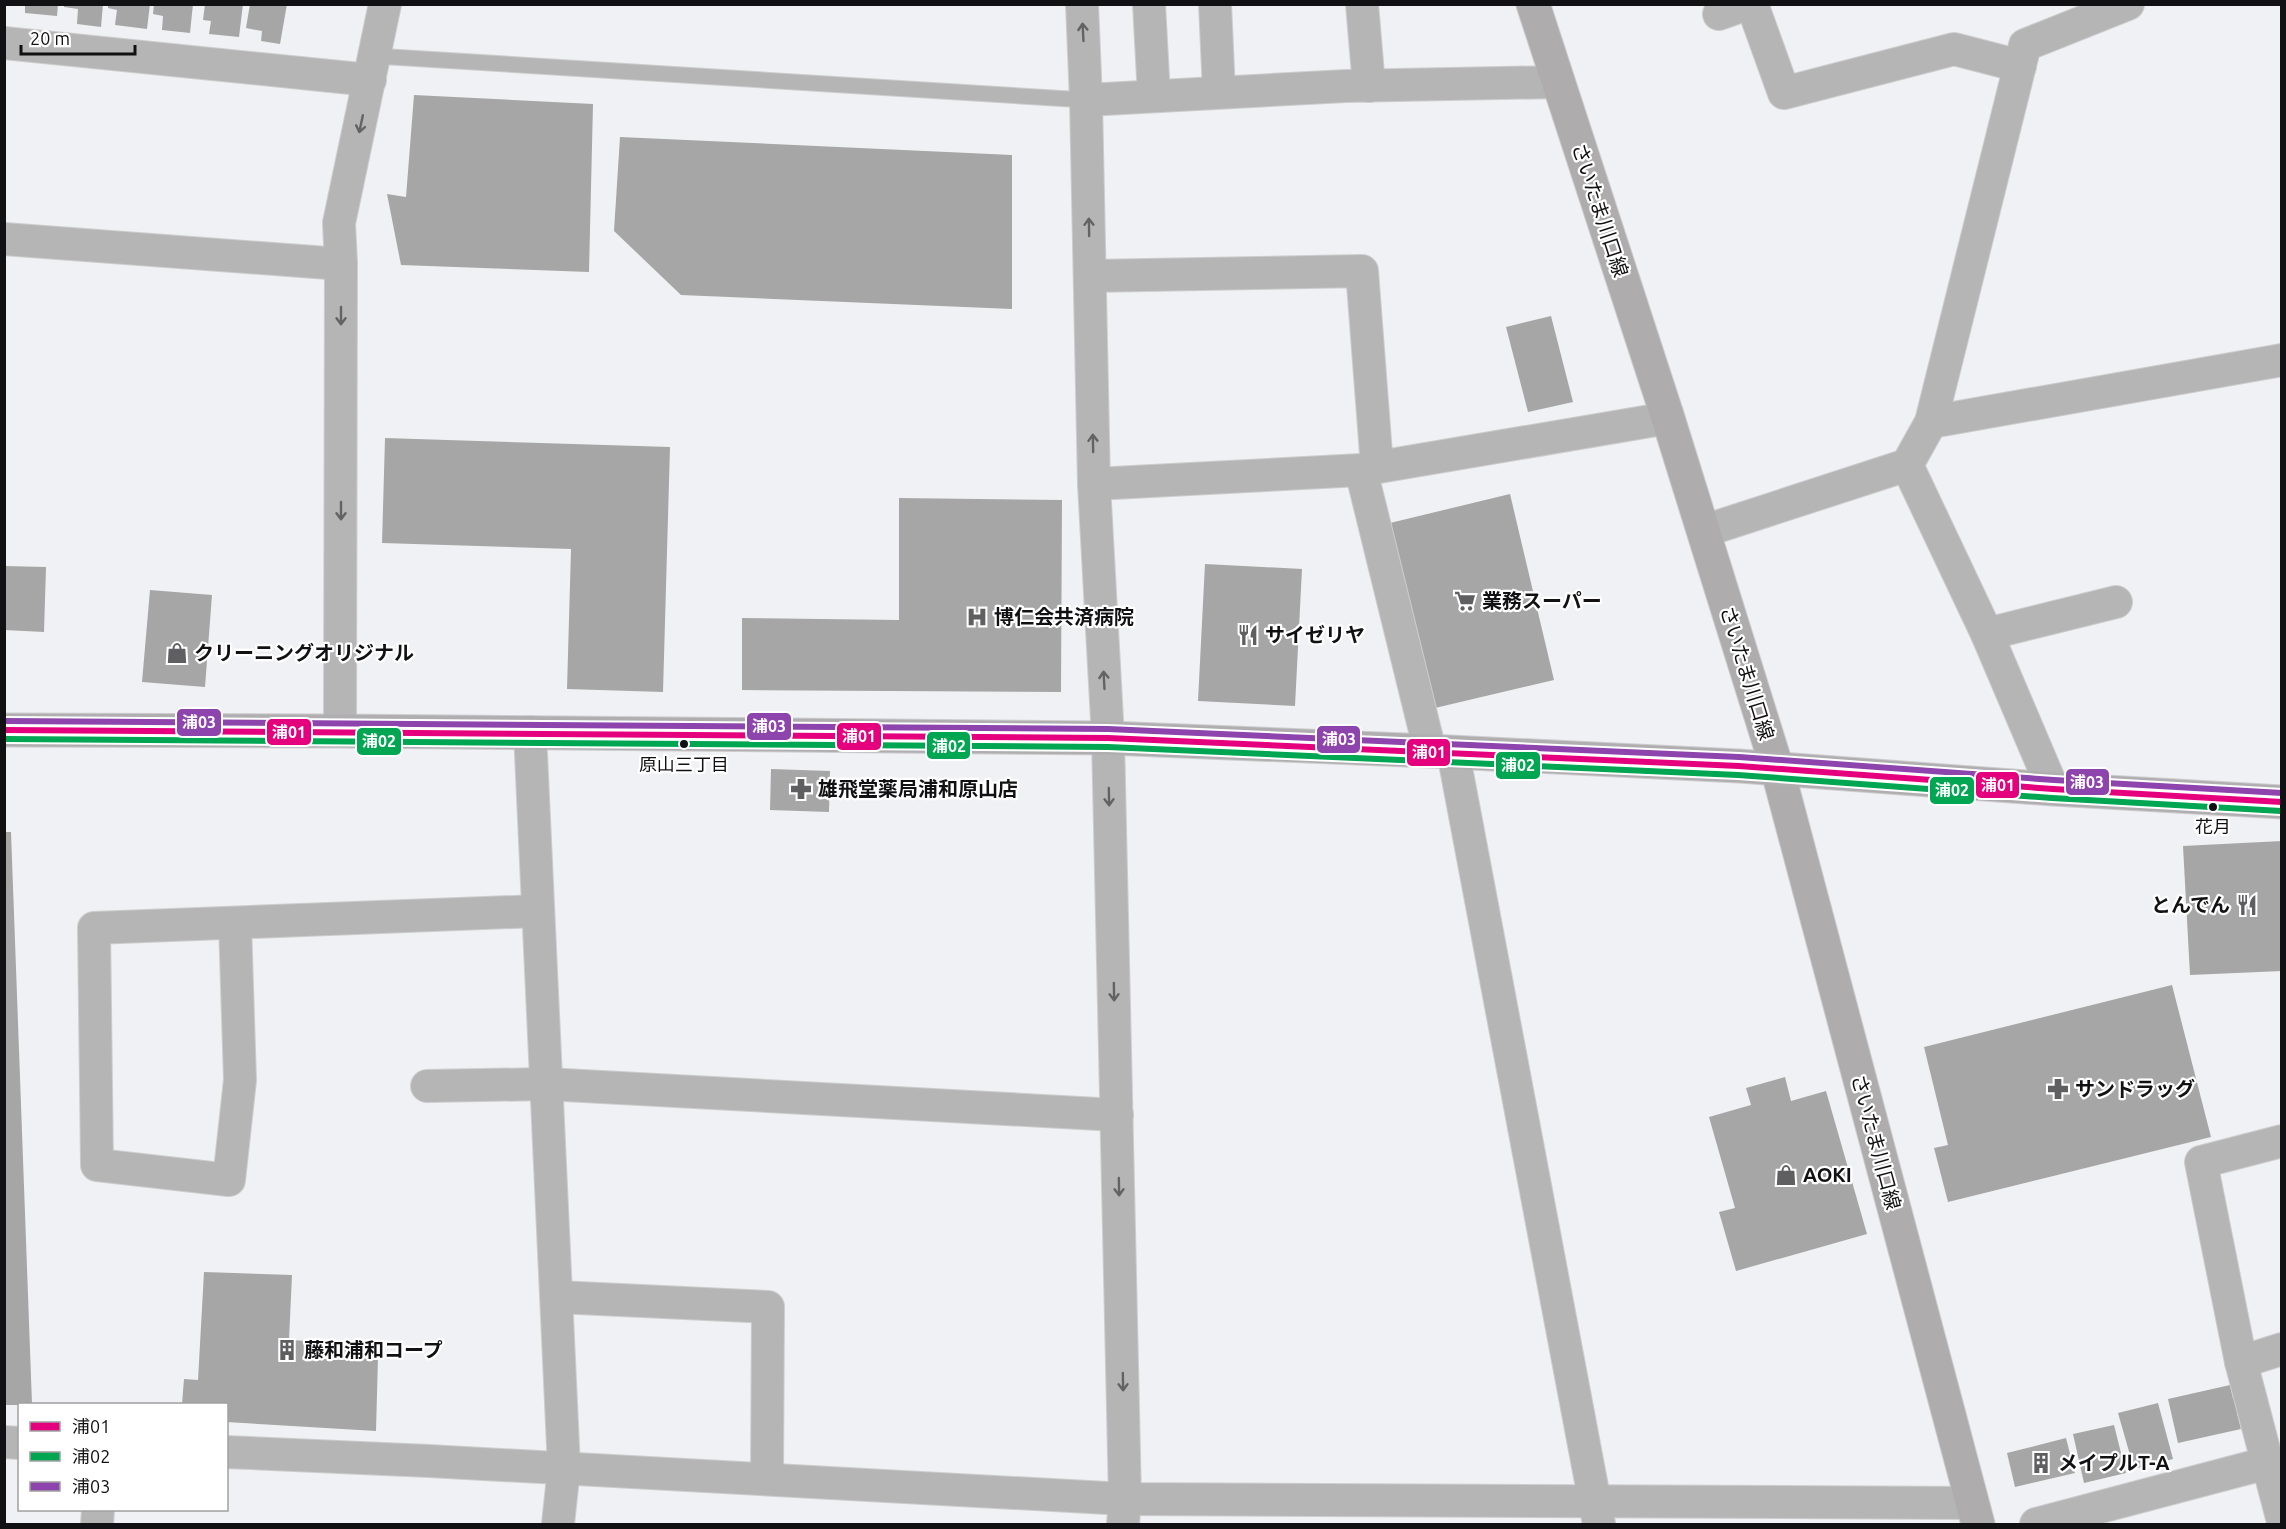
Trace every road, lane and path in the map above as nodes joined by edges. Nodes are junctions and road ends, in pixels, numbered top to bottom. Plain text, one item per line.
1 (385, 4) edge
2 (1082, 4) edge
3 (1149, 4) edge
4 (1215, 4) edge
5 (1362, 4) edge
6 (1533, 4) edge
7 (1752, 4) edge
8 (2128, 4) edge
9 (4, 43) edge
10 (2020, 66) junction
11 (373, 68) junction
12 (1558, 82) junction
13 (1369, 86) junction
14 (1219, 92) junction
15 (1154, 96) junction
16 (1086, 99) junction
17 (4, 239) edge
18 (341, 264) junction
19 (1090, 276) junction
20 (2282, 360) edge
21 (1668, 418) junction
22 (1931, 422) junction
23 (1907, 465) junction
24 (1369, 469) junction
25 (1094, 484) junction
26 (1704, 531) junction
27 (2116, 602) dead end
28 (1987, 634) junction
29 (4, 730) edge
30 (340, 731) junction
31 (530, 732) junction
32 (1108, 738) junction
33 (1442, 751) junction
34 (1777, 768) junction
35 (2053, 789) junction
36 (2282, 802) edge
37 (538, 911) junction
38 (235, 922) junction
39 (546, 1084) junction
40 (427, 1086) dead end
41 (1117, 1115) junction
42 (2282, 1141) edge
43 (556, 1297) junction
44 (2282, 1349) edge
45 (2241, 1362) junction
46 (228, 1452) edge
47 (2267, 1463) junction
48 (564, 1468) junction
49 (767, 1479) junction
50 (1124, 1512) edge
51 (1596, 1513) edge
52 (1975, 1514) edge
53 (2282, 1518) edge
54 (558, 1524) edge
55 (2036, 1524) edge

1 - 11 street
16 -> 2 street
3 - 15 street
4 - 14 street
5 - 13 street
6 - 12 main road, さいたま川口線
7 - 10 street
8 - 10 street
9 - 11 street
10 - 22 street
11 - 16 lane
11 -> 18 street
12 - 13 street
12 - 21 main road, さいたま川口線
13 - 14 street
14 - 15 street
15 - 16 street
19 -> 16 street
17 - 18 street
18 -> 30 street
19 - 24 street
25 -> 19 street
20 - 22 street
21 - 24 street
21 - 26 main road, さいたま川口線
22 - 23 street
23 - 26 street
23 - 28 street
24 - 25 street
24 - 33 street
32 -> 25 street
26 - 34 main road, さいたま川口線
27 - 28 street
28 - 35 street
29 - 30 highway
30 - 31 highway
31 - 32 highway
31 - 37 street
32 - 33 highway
32 -> 41 street
33 - 34 highway
33 - 51 street
34 - 35 highway
34 - 52 main road, さいたま川口線
35 - 36 highway
37 - 38 street
37 - 39 street
38 - 38 street
39 - 40 street
39 - 41 street
39 - 43 street
41 -> 50 street
42 - 45 street
43 - 48 street
43 - 49 street
44 - 45 street
45 - 47 street
46 - 48 street
47 - 53 street
47 - 55 street
48 - 49 street
48 - 54 street
49 - 50 street
50 - 51 street
51 - 52 street

